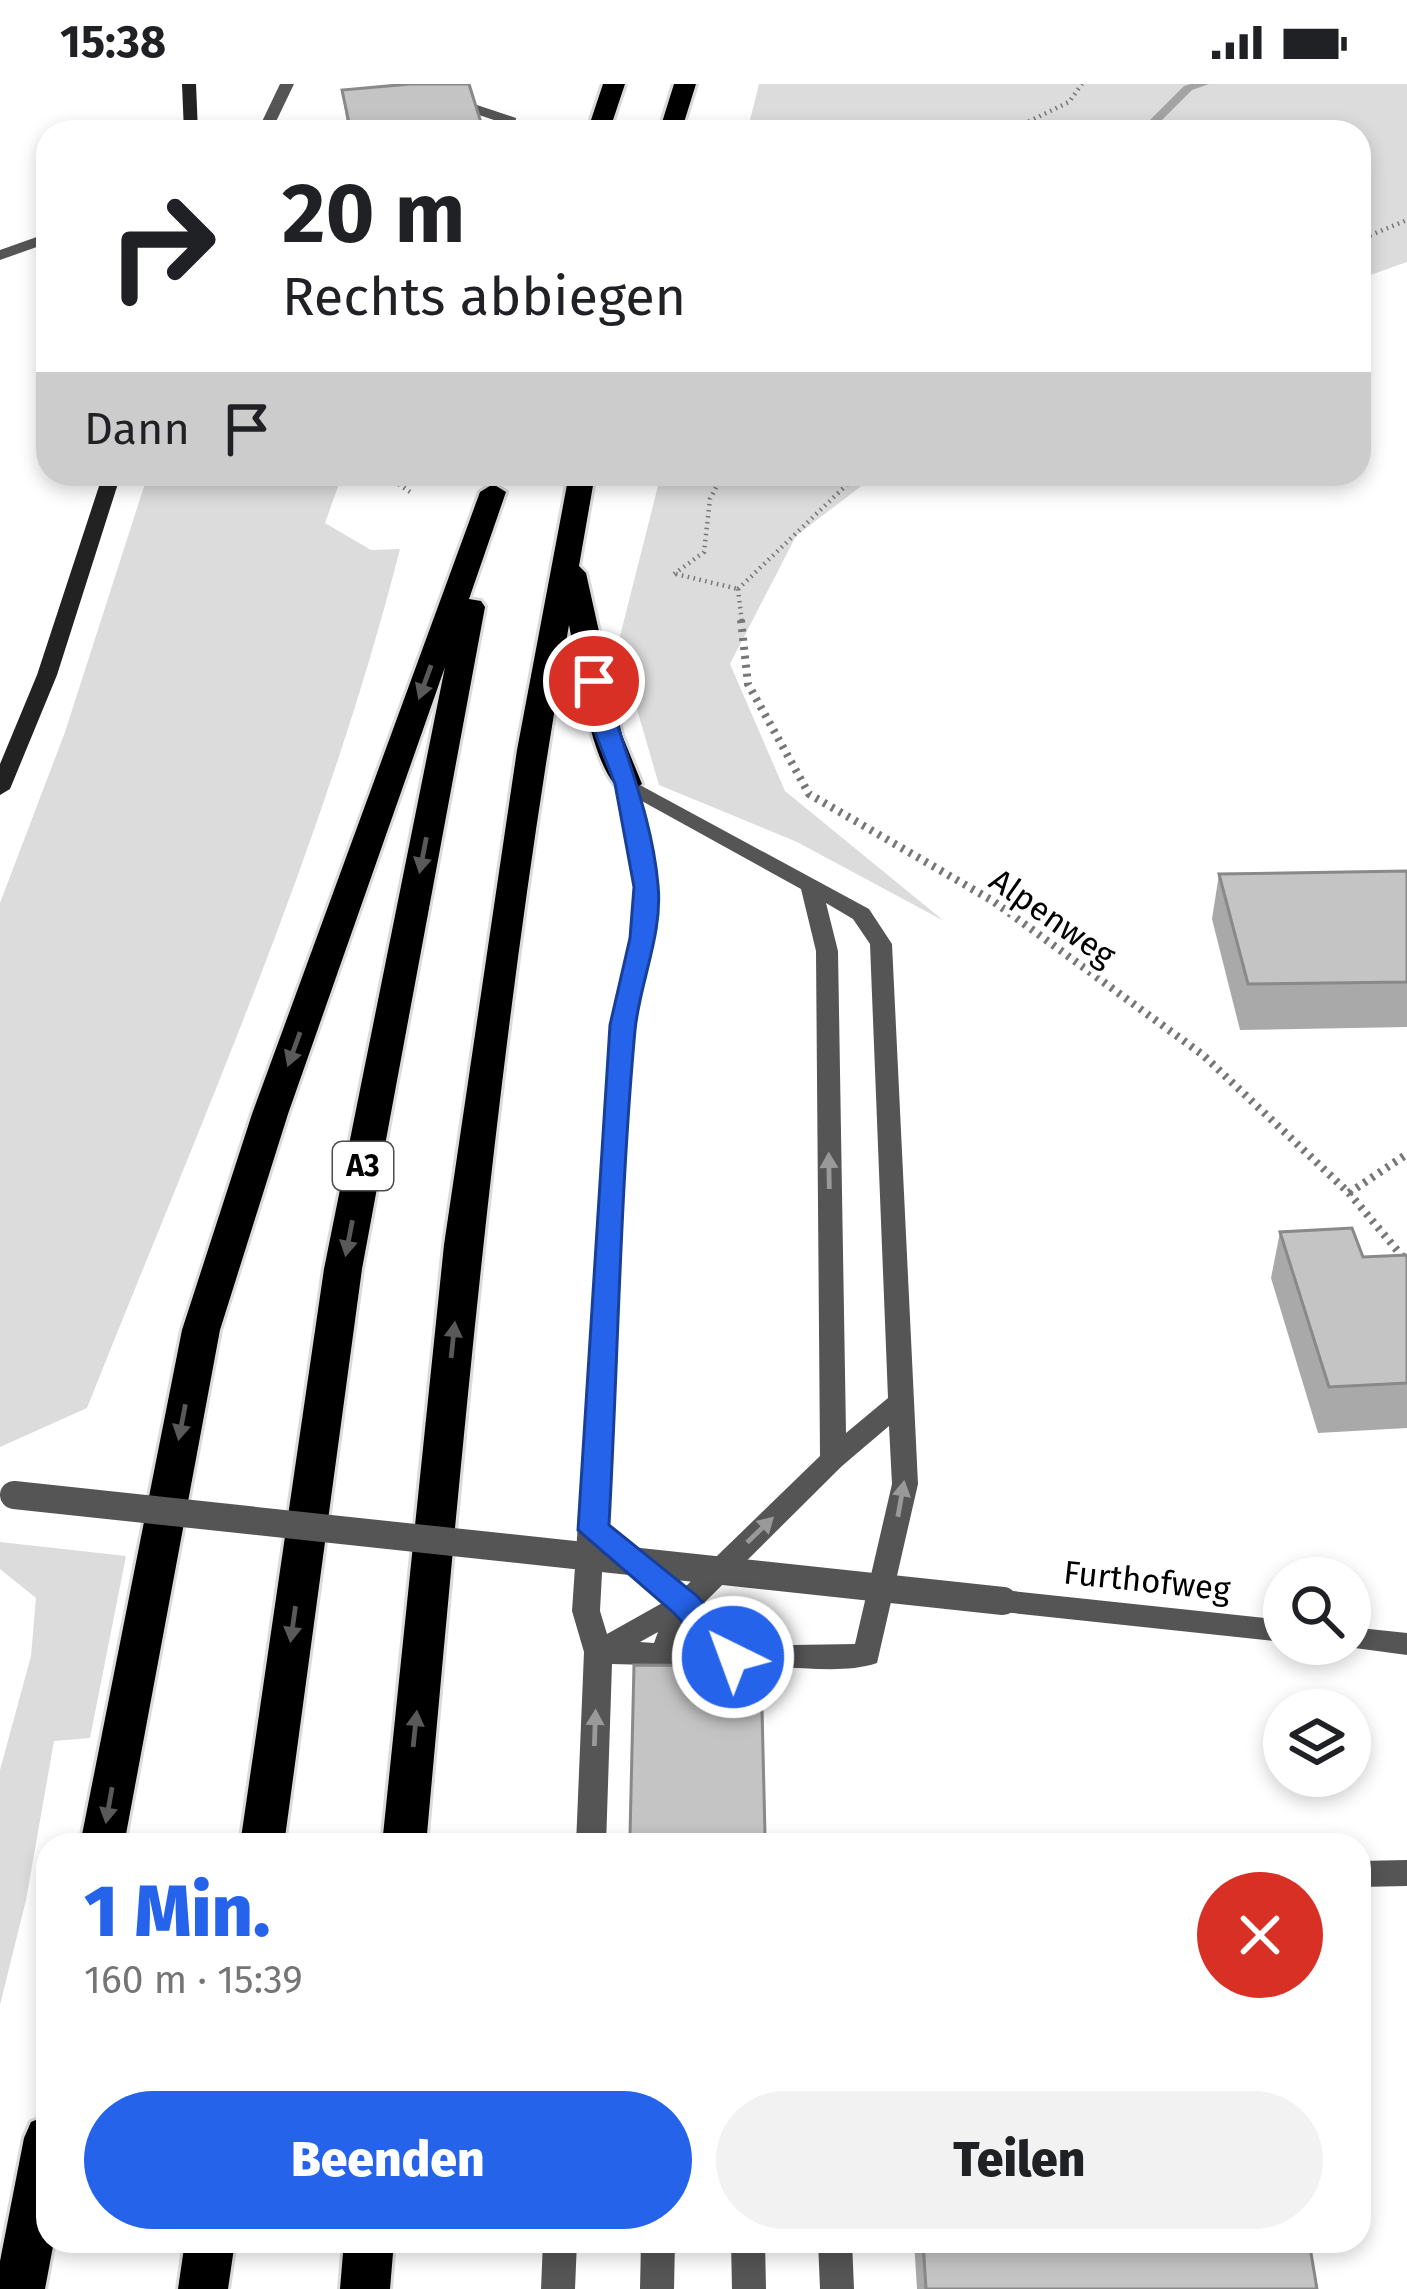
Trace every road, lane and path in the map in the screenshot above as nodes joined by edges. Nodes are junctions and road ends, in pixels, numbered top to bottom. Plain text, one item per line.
1 (189, 84) edge
2 (287, 84) edge
3 (444, 84) edge
4 (614, 84) edge
5 (685, 84) edge
6 (1082, 84) edge
7 (190, 120) edge
8 (270, 120) edge
9 (508, 120) edge
10 (602, 120) edge
11 (674, 120) edge
12 (1032, 120) edge
13 (1407, 220) edge
14 (1371, 235) edge
15 (36, 242) edge
16 (0, 255) edge
17 (108, 486) edge
18 (401, 486) edge
19 (494, 486) edge
20 (494, 486) edge
21 (580, 486) edge
22 (717, 486) edge
23 (845, 486) edge
24 (413, 494) dead end
25 (568, 550) junction
26 (738, 589) junction
27 (627, 784) junction
28 (0, 789) edge
29 (810, 884) junction
30 (1407, 1154) edge
31 (1348, 1193) junction
32 (1407, 1262) edge
33 (901, 1402) junction
34 (833, 1459) junction
35 (7, 1494) edge
36 (593, 1530) junction
37 (685, 1604) junction
38 (1263, 1629) edge
39 (1371, 1640) edge
40 (1407, 1644) edge
41 (598, 1652) junction
42 (663, 1668) junction
43 (732, 1669) junction
44 (104, 1833) edge
45 (264, 1833) edge
46 (405, 1833) edge
47 (591, 1833) edge
48 (1407, 1873) edge
49 (1371, 1874) edge
50 (36, 2203) edge
51 (208, 2253) edge
52 (368, 2253) edge
53 (560, 2253) edge
54 (658, 2253) edge
55 (748, 2253) edge
56 (836, 2253) edge
57 (20, 2289) edge
58 (203, 2289) edge
59 (365, 2289) edge
60 (558, 2289) edge
61 (657, 2289) edge
62 (749, 2289) edge
63 (837, 2289) edge

1 - 7 main road
2 - 8 street
3 - 9 street
4 - 10 highway
5 - 11 highway
6 - 12 path
13 - 14 path
15 - 16 street
17 - 28 main road
18 - 24 path
19 -> 44 highway
20 -> 45 highway, A3
21 - 25 highway
22 - 26 path
23 - 26 path
25 - 27 highway
46 -> 25 highway
26 - 31 path, Alpenweg
27 - 29 street
27 - 36 street
29 - 33 street
34 -> 29 street
30 - 31 path
31 - 32 path, Alpenweg
33 - 34 street
43 -> 33 street
37 -> 34 street
35 - 38 street, Furthofweg, bridge
36 - 37 street
36 - 41 street
37 - 41 street
37 - 42 street
37 - 43 street
39 - 40 street
41 - 42 street
47 -> 41 street
42 - 43 street
48 - 49 street
50 - 57 highway
51 - 58 highway
52 - 59 highway
53 - 60 street
54 - 61 street
55 - 62 street
56 - 63 street

